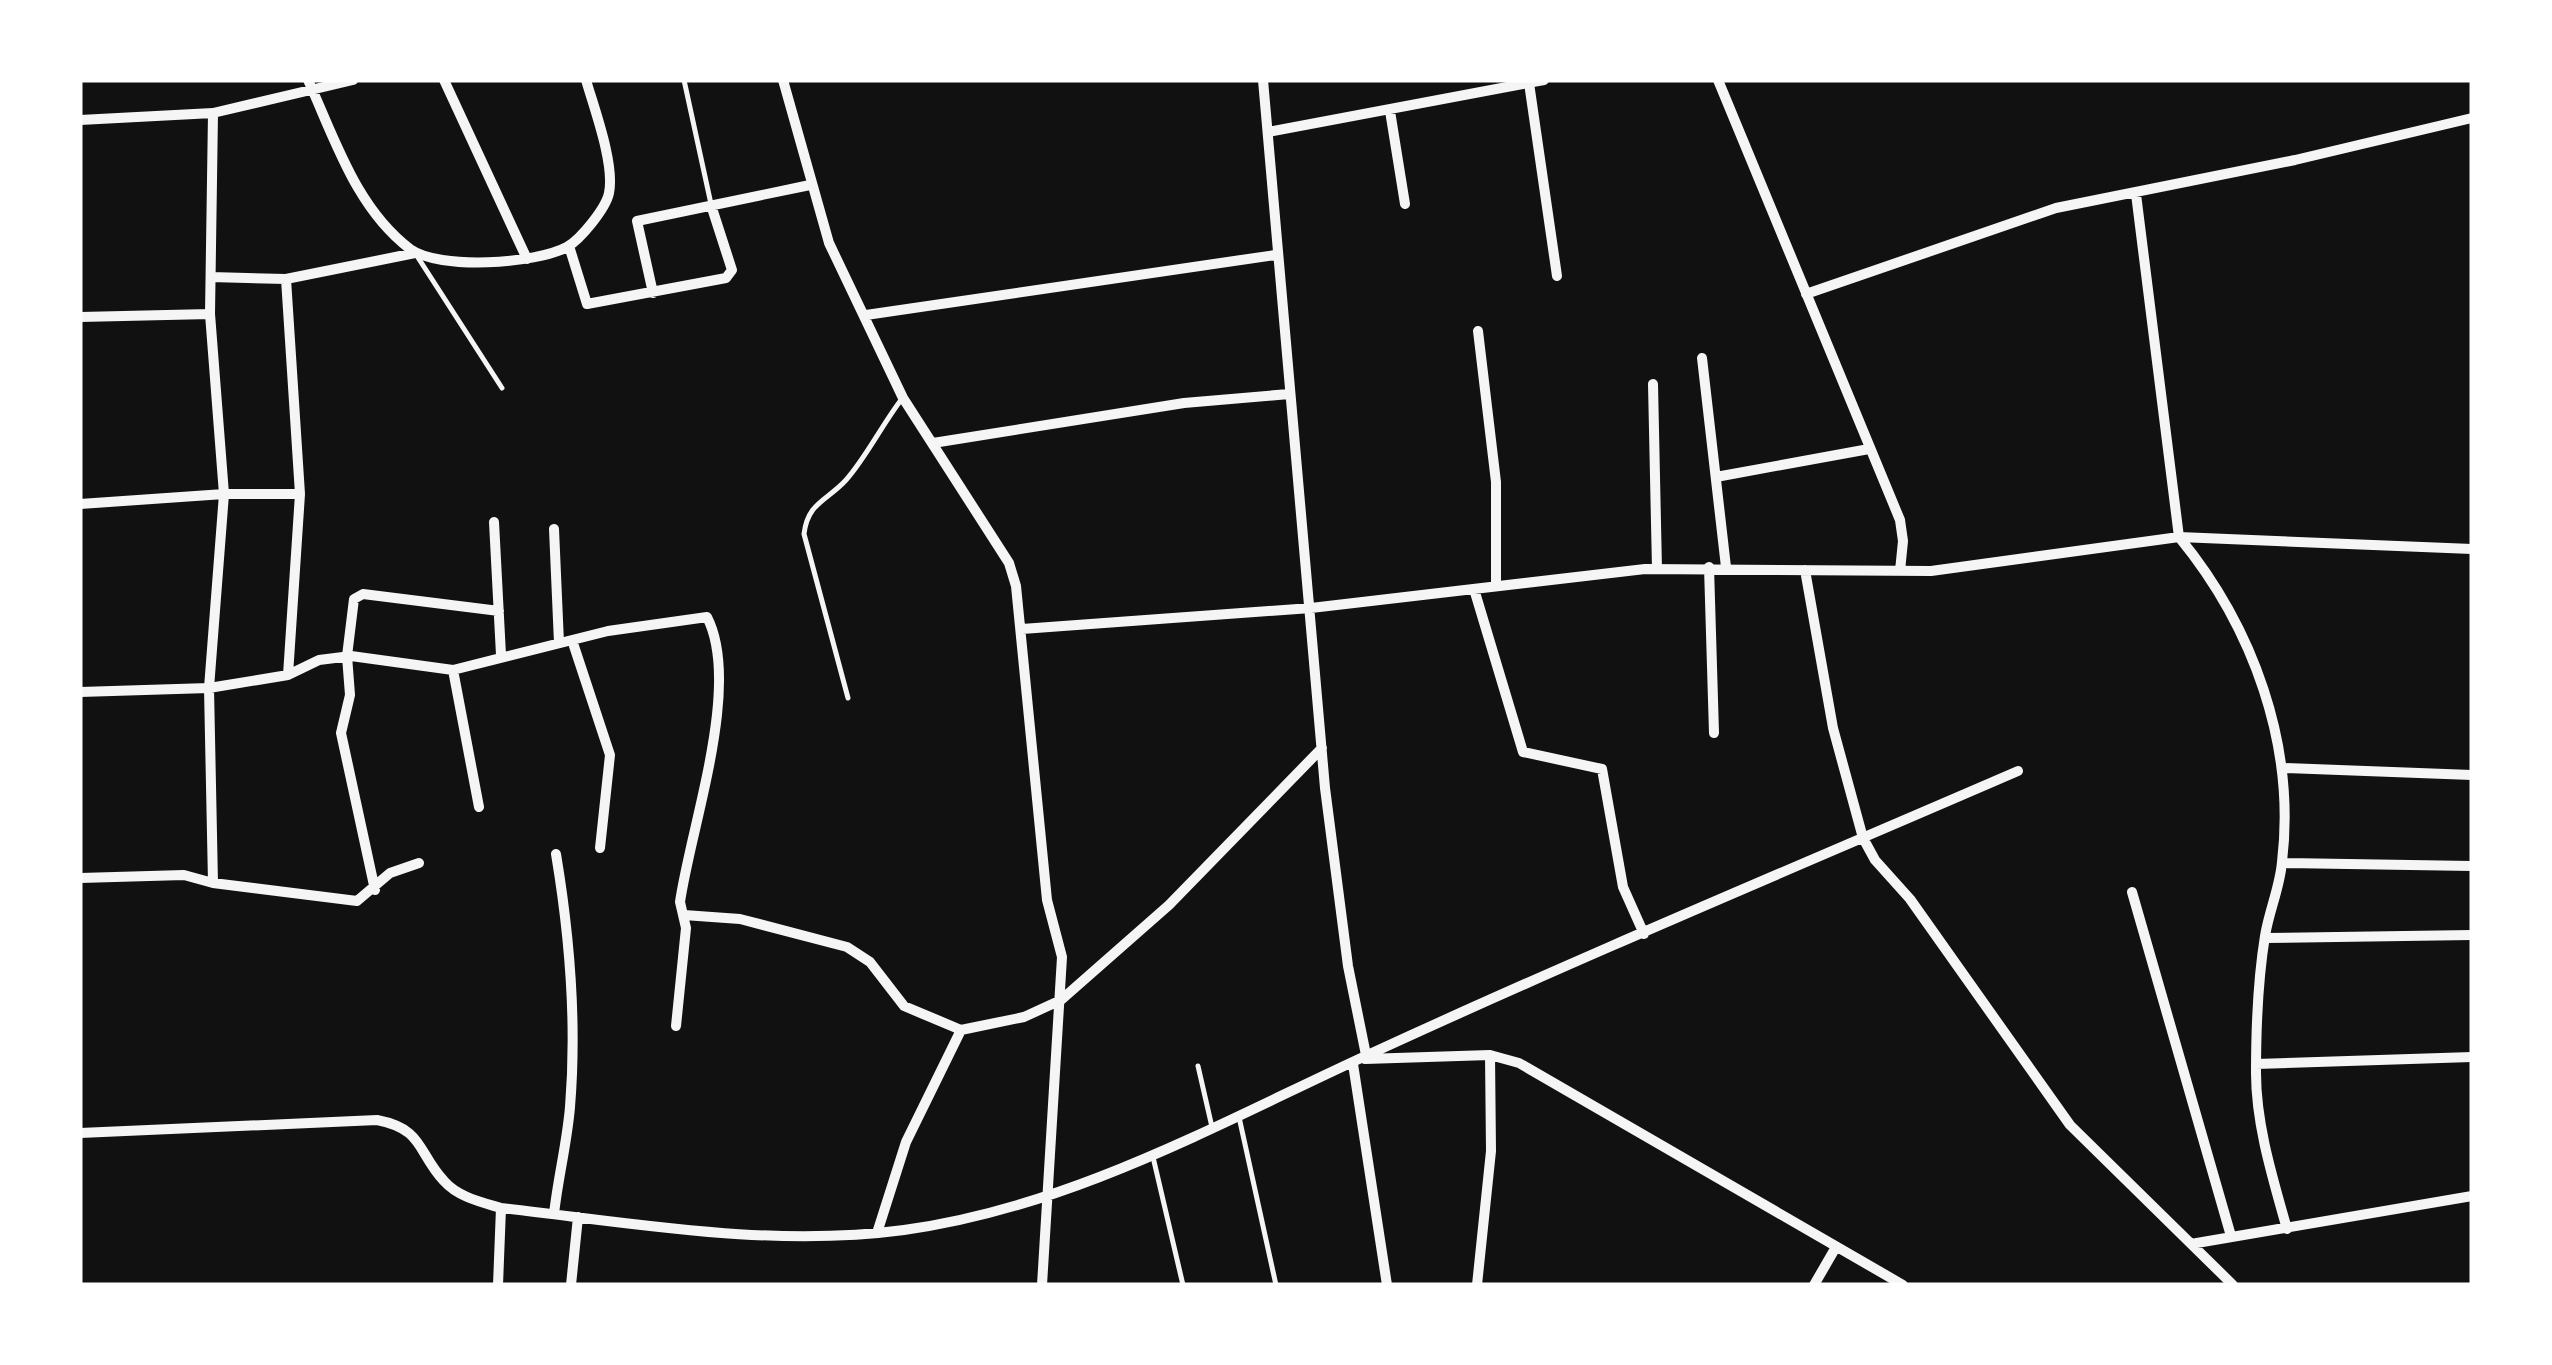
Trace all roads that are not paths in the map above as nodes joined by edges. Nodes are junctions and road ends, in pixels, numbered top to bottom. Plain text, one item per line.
1 (354, 80) edge
2 (444, 80) edge
3 (586, 80) edge
4 (684, 80) edge
5 (783, 80) edge
6 (1263, 80) edge
7 (1544, 80) edge
8 (1718, 80) edge
9 (1529, 83) junction
10 (310, 84) edge
11 (1390, 111) junction
12 (213, 114) junction
13 (2472, 118) edge
14 (80, 120) edge
15 (1268, 132) junction
16 (810, 185) junction
17 (2136, 194) junction
18 (1405, 204) dead end
19 (711, 205) junction
20 (569, 246) junction
21 (414, 252) junction
22 (1275, 255) junction
23 (526, 259) junction
24 (1557, 276) dead end
25 (211, 278) junction
26 (286, 279) junction
27 (654, 293) junction
28 (1806, 294) junction
29 (210, 314) junction
30 (866, 315) junction
31 (80, 317) edge
32 (1478, 331) dead end
33 (1702, 358) dead end
34 (1653, 384) dead end
35 (502, 388) dead end
36 (1289, 394) junction
37 (903, 398) junction
38 (933, 444) junction
39 (1869, 449) junction
40 (1716, 478) junction
41 (224, 494) junction
42 (300, 494) junction
43 (80, 504) edge
44 (494, 522) dead end
45 (554, 529) dead end
46 (2180, 538) junction
47 (2472, 549) edge
48 (1708, 567) junction
49 (1726, 568) junction
50 (1657, 569) junction
51 (1805, 570) junction
52 (1900, 570) junction
53 (1496, 586) junction
54 (1474, 589) junction
55 (1311, 608) junction
56 (499, 611) junction
57 (1022, 629) junction
58 (572, 640) junction
59 (559, 643) junction
60 (501, 655) junction
61 (347, 656) junction
62 (454, 670) junction
63 (288, 675) junction
64 (209, 688) junction
65 (80, 692) edge
66 (848, 698) dead end
67 (1714, 733) dead end
68 (1322, 748) junction
69 (2284, 768) junction
70 (2018, 772) dead end
71 (2472, 775) edge
72 (480, 807) dead end
73 (1864, 838) junction
74 (600, 848) dead end
75 (556, 854) dead end
76 (419, 863) dead end
77 (2282, 863) junction
78 (2472, 866) edge
79 (80, 878) edge
80 (214, 883) junction
81 (375, 890) junction
82 (2132, 892) dead end
83 (684, 915) junction
84 (1644, 934) junction
85 (2472, 935) edge
86 (2265, 938) junction
87 (1061, 1000) junction
88 (676, 1026) dead end
89 (961, 1030) junction
90 (1490, 1055) junction
91 (2472, 1056) edge
92 (1360, 1060) junction
93 (2256, 1064) junction
94 (1198, 1066) dead end
95 (1239, 1115) junction
96 (1212, 1128) junction
97 (80, 1133) edge
98 (1152, 1156) junction
99 (1048, 1196) junction
100 (2472, 1196) edge
101 (501, 1208) junction
102 (554, 1214) junction
103 (578, 1217) junction
104 (2287, 1229) junction
105 (876, 1233) junction
106 (2231, 1236) junction
107 (2191, 1244) junction
108 (1836, 1247) junction
109 (498, 1285) edge
110 (571, 1285) edge
111 (1042, 1285) edge
112 (1183, 1285) edge
113 (1276, 1285) edge
114 (1387, 1285) edge
115 (1476, 1285) edge
116 (1814, 1285) edge
117 (1903, 1285) edge
118 (2233, 1285) edge

1 - 10 street
2 - 23 street
3 - 20 street
4 - 19 lane
5 - 16 street
6 - 15 street
7 - 9 street
8 - 28 street
9 - 11 street
9 - 24 street
10 - 12 street
10 - 21 street
11 - 15 street
11 - 18 street
12 - 14 street
12 - 25 street
13 - 17 street
15 - 22 street
16 - 19 street
16 - 30 street
17 - 28 street
17 - 46 street
19 - 27 street
19 - 27 street
20 - 23 street
20 - 27 street
21 - 23 street
21 - 26 street
21 - 35 lane
22 - 30 street
22 - 36 street
25 - 26 street
25 - 29 street
26 - 42 street
28 - 39 street
29 - 31 street
29 - 41 street
30 - 37 street
32 - 53 street
33 - 40 street
34 - 50 street
36 - 38 street
36 - 55 street
37 - 38 street
37 - 66 lane
38 - 57 street
39 - 40 street
39 - 52 street
40 - 49 street
41 - 42 street
41 - 43 street
41 - 64 street
42 - 63 street
44 - 56 street
45 - 59 street
46 - 47 street
46 - 52 street
46 - 69 street
48 - 49 street
48 - 50 street
48 - 67 street
49 - 51 street
50 - 53 street
51 - 52 street
51 - 73 street
53 - 54 street
54 - 55 street
54 - 84 street
55 - 57 street
55 - 68 street
56 - 60 street
56 - 61 street
57 - 87 street
58 - 59 street
58 - 74 street
58 - 83 street
59 - 60 street
60 - 62 street
61 - 62 street
61 - 63 street
61 - 81 street
62 - 72 street
63 - 64 street
64 - 65 street
64 - 80 street
68 - 87 street
68 - 92 street
69 - 71 street
69 - 77 street
70 - 73 street
73 - 84 street
73 - 107 street
75 - 102 street
76 - 81 street
77 - 78 street
77 - 86 street
79 - 80 street
80 - 81 street
82 - 106 street
83 - 88 street
83 - 89 street
84 - 92 street
85 - 86 street
86 - 93 street
87 - 89 street
87 - 99 street
89 - 105 street
90 - 92 street
90 - 108 street
90 - 115 street
91 - 93 street
92 - 95 street
92 - 114 street
93 - 104 street
94 - 96 lane
95 - 96 street
95 - 113 lane
96 - 98 street
97 - 101 street
98 - 99 street
98 - 112 lane
99 - 105 street
99 - 111 street
100 - 104 street
101 - 102 street
101 - 109 street
102 - 103 street
103 - 105 street
103 - 110 street
104 - 106 street
106 - 107 street
107 - 118 street
108 - 116 street
108 - 117 street

